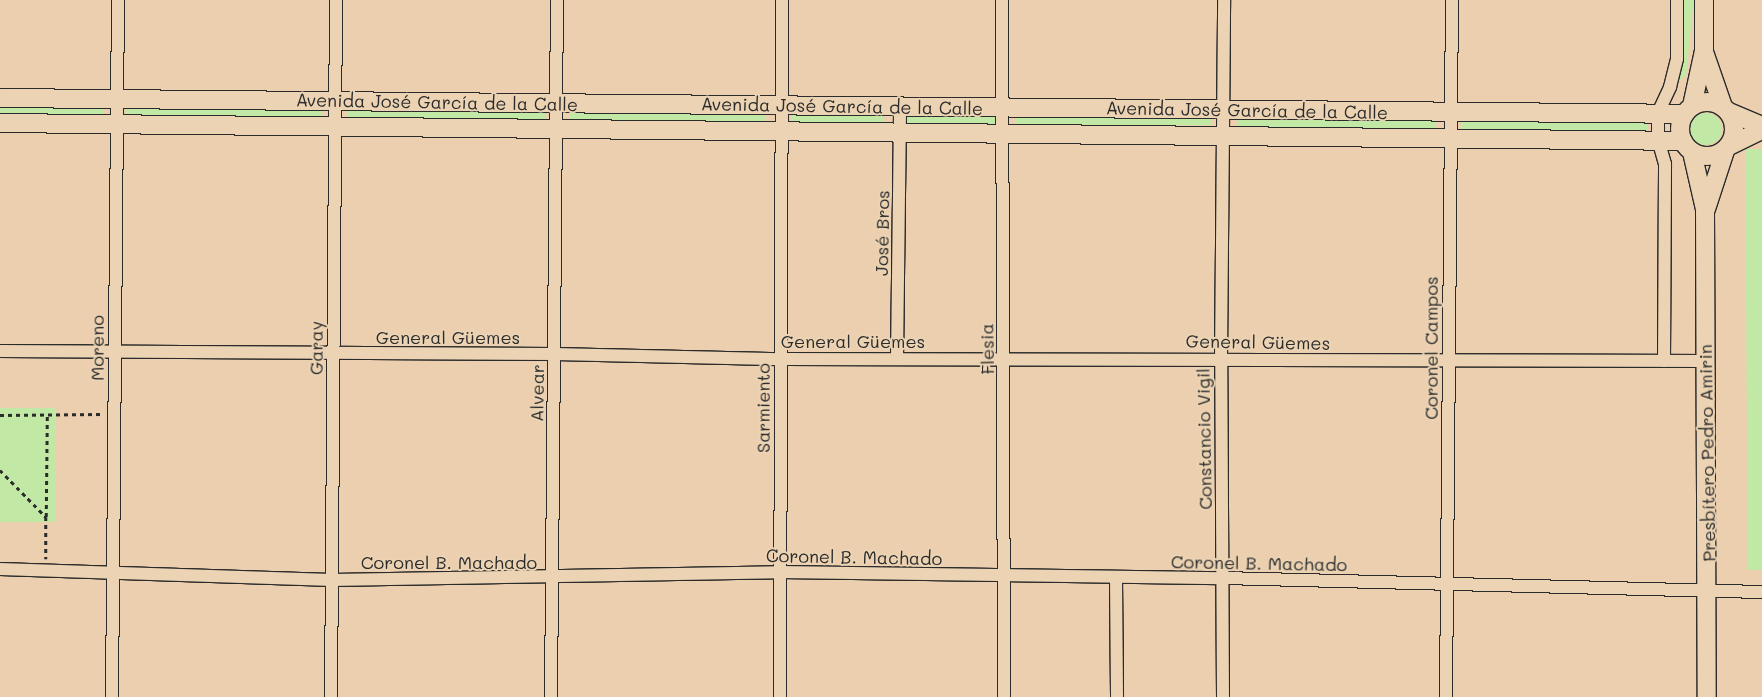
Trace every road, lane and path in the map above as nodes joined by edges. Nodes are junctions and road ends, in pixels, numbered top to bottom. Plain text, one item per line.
1 (118, 0) edge
2 (336, 0) edge
3 (557, 0) edge
4 (782, 0) edge
5 (1002, 0) edge
6 (1224, 0) edge
7 (1452, 0) edge
8 (1677, 0) edge
9 (1704, 0) edge
10 (1704, 52) junction
11 (0, 98) edge
12 (118, 99) junction
13 (334, 101) junction
14 (554, 103) junction
15 (779, 106) junction
16 (900, 108) junction
17 (1002, 108) junction
18 (1726, 109) junction
19 (1223, 110) junction
20 (1688, 110) junction
21 (1450, 112) junction
22 (1658, 113) junction
23 (0, 124) edge
24 (117, 124) junction
25 (334, 126) junction
26 (1762, 128) edge
27 (554, 131) junction
28 (779, 132) junction
29 (902, 133) junction
30 (1002, 134) junction
31 (1223, 135) junction
32 (1450, 137) junction
33 (1658, 140) junction
34 (1688, 146) junction
35 (1727, 148) junction
36 (1706, 209) junction
37 (0, 350) edge
38 (114, 351) junction
39 (334, 354) junction
40 (555, 354) junction
41 (1005, 357) junction
42 (781, 359) junction
43 (897, 359) junction
44 (1221, 359) junction
45 (1706, 360) junction
46 (1664, 361) junction
47 (1449, 362) junction
48 (114, 414) junction
49 (0, 415) edge
50 (47, 415) junction
51 (0, 470) edge
52 (46, 517) junction
53 (0, 570) edge
54 (46, 571) junction
55 (780, 572) junction
56 (114, 573) junction
57 (552, 578) junction
58 (1006, 578) junction
59 (1223, 578) junction
60 (1116, 579) junction
61 (332, 580) junction
62 (1446, 584) junction
63 (1708, 591) junction
64 (1762, 592) edge
65 (112, 697) edge
66 (331, 697) edge
67 (551, 697) edge
68 (780, 697) edge
69 (1004, 697) edge
70 (1117, 697) edge
71 (1223, 697) edge
72 (1446, 697) edge
73 (1707, 697) edge

1 - 12 street, Moreno
2 - 13 street, Garay
3 - 14 street, Alvear
4 - 15 street, Sarmiento
5 - 17 street, Flesia
6 - 19 street, Constancio Vigil
7 - 21 street, Coronel Campos
8 - 22 street
9 - 10 main road
10 - 18 main road
10 - 20 main road
11 - 12 main road, Avenida José García de la Calle
12 - 13 main road, Avenida José García de la Calle
12 - 24 street, Moreno
13 - 14 main road, Avenida José García de la Calle
13 - 25 street, Garay
14 - 15 main road, Avenida José García de la Calle
14 - 27 street, Alvear
15 - 16 main road, Avenida José García de la Calle
15 - 28 street, Sarmiento
16 - 17 main road, Avenida José García de la Calle
16 - 29 street, José Bros
17 - 19 main road, Avenida José García de la Calle
17 - 30 street, Flesia
18 - 20 main road
18 - 26 main road
18 - 35 main road
19 - 21 main road, Avenida José García de la Calle
19 - 31 street, Constancio Vigil
20 - 22 main road, Avenida José García de la Calle
20 - 34 main road
21 - 22 main road, Avenida José García de la Calle
21 - 32 street, Coronel Campos
22 - 33 street
23 - 24 main road, Avenida José García de la Calle
24 - 25 main road, Avenida José García de la Calle
24 - 38 street, Moreno
25 - 27 main road, Avenida José García de la Calle
25 - 39 street, Garay
26 - 35 main road
27 - 28 main road, Avenida José García de la Calle
27 - 40 street, Alvear
28 - 29 main road, Avenida José García de la Calle
28 - 42 street, Sarmiento
29 - 30 main road, Avenida José García de la Calle
29 - 43 street, José Bros
30 - 31 main road, Avenida José García de la Calle
30 - 41 street, Flesia
31 - 32 main road, Avenida José García de la Calle
31 - 44 street, Constancio Vigil
32 - 33 main road, Avenida José García de la Calle
32 - 47 street, Coronel Campos
33 - 34 main road, Avenida José García de la Calle
33 - 46 street
34 - 35 main road
34 - 36 main road, Presbítero Pedro Amirin
35 - 36 main road, Presbítero Pedro Amirin
36 - 45 main road, Presbítero Pedro Amirin
37 - 38 street, General Güemes
38 - 39 street, General Güemes
38 - 48 street, Moreno
39 - 40 street, General Güemes
39 - 61 street, Garay
40 - 42 street, General Güemes
40 - 57 street, Alvear
41 - 43 street, General Güemes
41 - 44 street, General Güemes
41 - 58 street, Flesia
42 - 43 street, General Güemes
42 - 55 street, Sarmiento
44 - 47 street, General Güemes
44 - 59 street, Constancio Vigil
45 - 46 street, General Güemes
45 - 63 main road, Presbítero Pedro Amirin
46 - 47 street, General Güemes
47 - 62 street, Coronel Campos
48 - 50 path
48 - 56 street, Moreno
49 - 50 path
50 - 52 path
51 - 52 path
52 - 54 path
53 - 54 street, Coronel B. Machado
54 - 56 street, Coronel B. Machado
55 - 57 street, Coronel B. Machado
55 - 58 street, Coronel B. Machado
55 - 68 street, Sarmiento
56 - 61 street, Coronel B. Machado
56 - 65 street, Moreno
57 - 61 street, Coronel B. Machado
57 - 67 street, Alvear
58 - 60 street, Coronel B. Machado
58 - 69 street, Flesia
59 - 60 street, Coronel B. Machado
59 - 62 street, Coronel B. Machado
59 - 71 street, Constancio Vigil
60 - 70 street
61 - 66 street, Garay
62 - 63 street, Coronel B. Machado
62 - 72 street, Coronel Campos
63 - 64 street, Coronel B. Machado
63 - 73 main road, Presbítero Pedro Amirin

